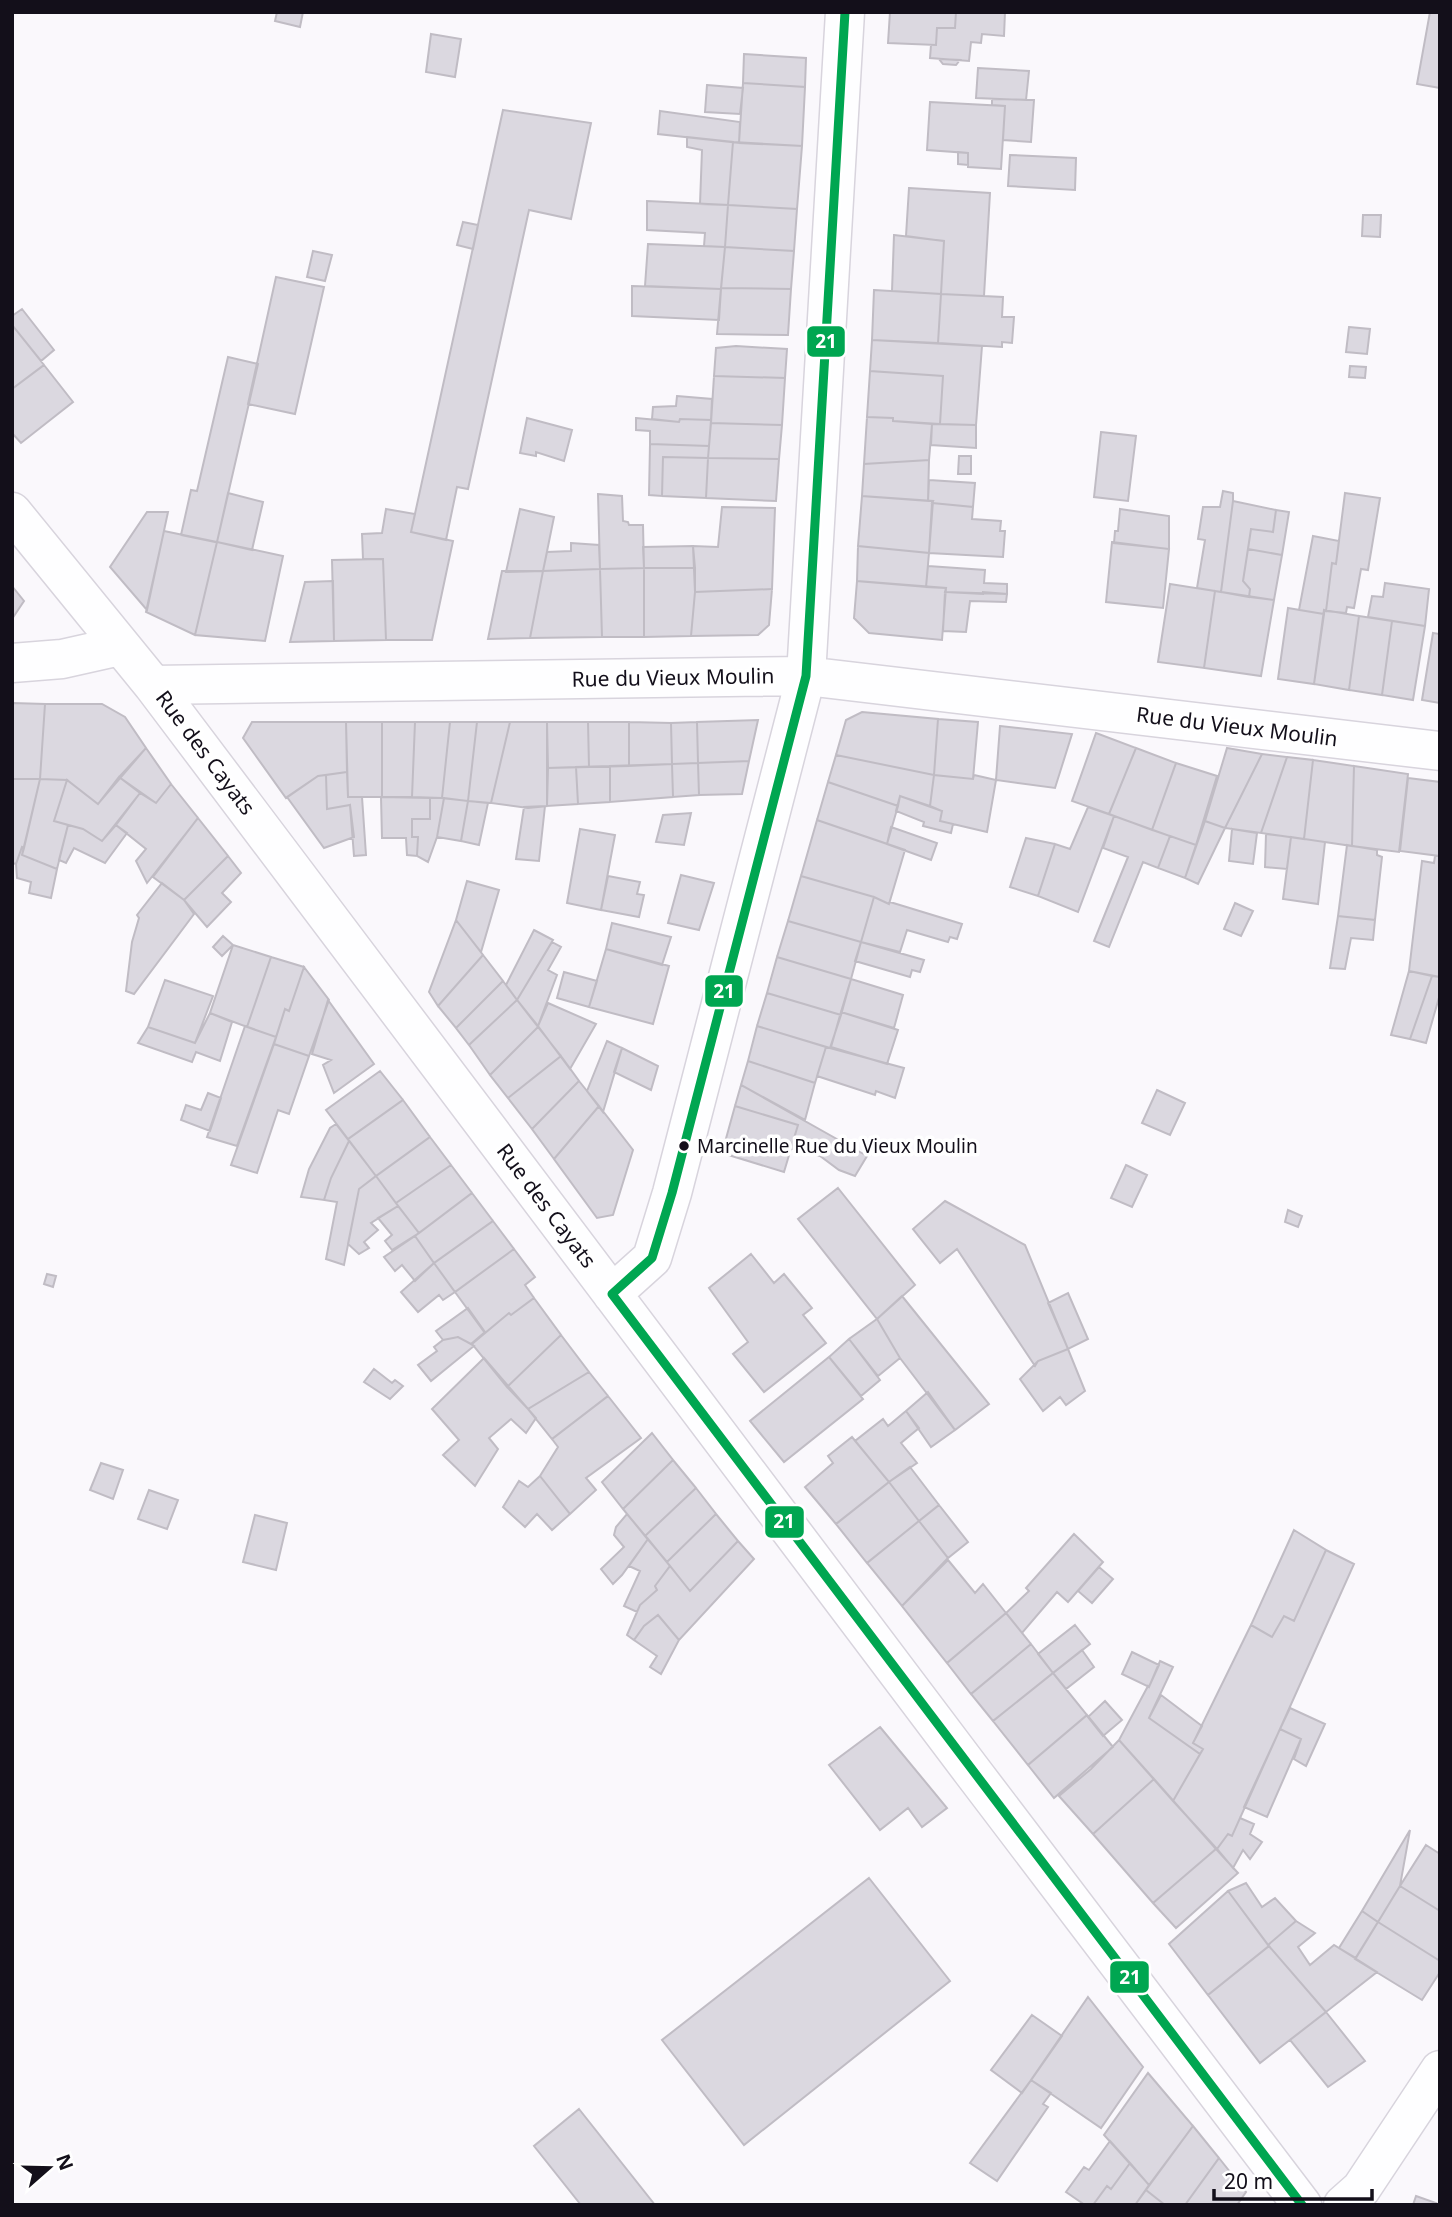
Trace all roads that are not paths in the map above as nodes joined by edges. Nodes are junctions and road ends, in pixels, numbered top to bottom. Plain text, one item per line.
1 (845, 12) edge
2 (12, 512) edge
3 (120, 646) junction
4 (12, 663) edge
5 (806, 677) junction
6 (153, 685) junction
7 (1440, 751) edge
8 (612, 1294) junction
9 (1440, 2070) edge
10 (1302, 2205) edge
11 (1343, 2205) edge

1 - 5 street
2 - 3 street, Rue des Cayats
3 - 4 street
3 - 6 street, Rue des Cayats
5 - 6 street, Rue du Vieux Moulin
5 - 7 street, Rue du Vieux Moulin
5 - 8 street
6 - 8 street, Rue des Cayats
8 - 10 street, Rue des Cayats
9 - 11 street

